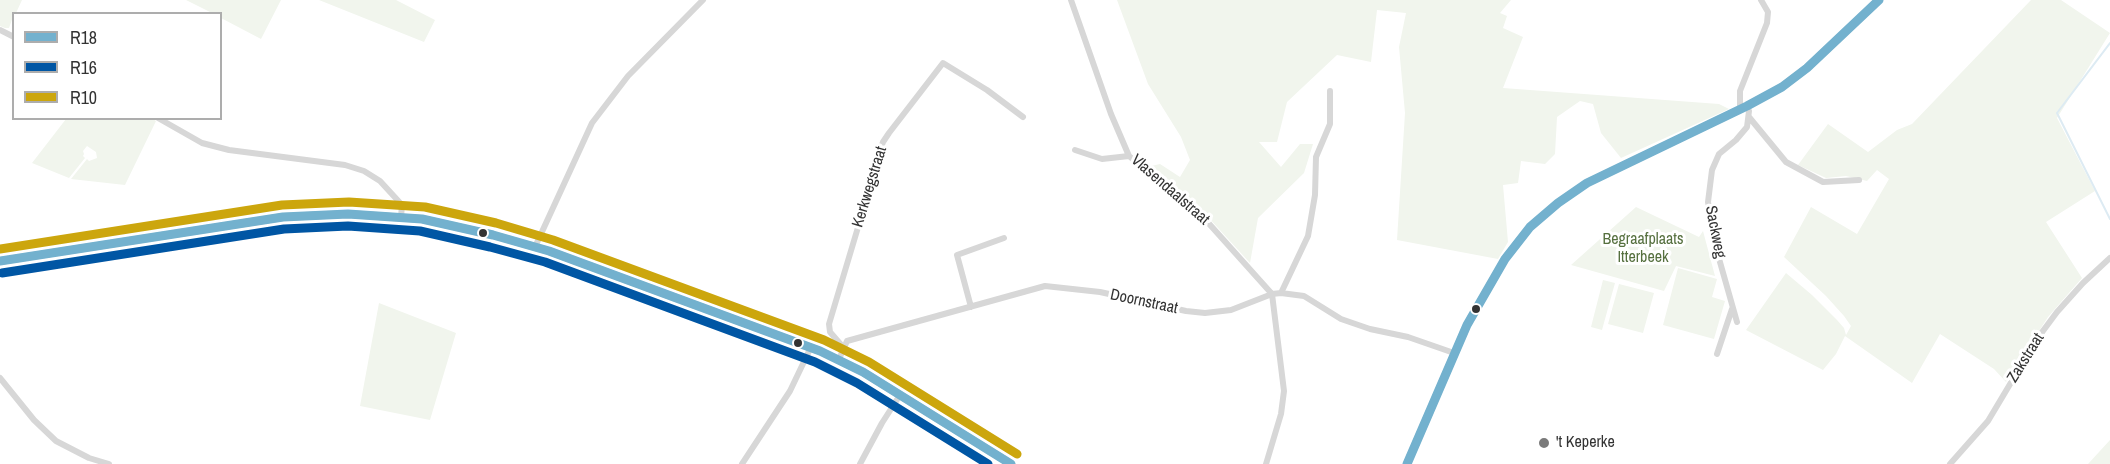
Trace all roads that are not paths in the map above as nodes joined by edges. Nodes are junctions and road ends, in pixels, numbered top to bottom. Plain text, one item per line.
1 (703, 0) edge
2 (1071, 0) edge
3 (1761, 0) edge
4 (1879, 0) edge
5 (1330, 91) dead end
6 (1744, 108) junction
7 (1023, 117) dead end
8 (1749, 117) junction
9 (162, 120) edge
10 (1075, 150) dead end
11 (1129, 156) junction
12 (1859, 180) dead end
13 (400, 217) junction
14 (1004, 238) dead end
15 (535, 247) junction
16 (2110, 258) edge
17 (0, 261) edge
18 (1281, 293) junction
19 (1272, 294) junction
20 (971, 307) junction
21 (1732, 309) junction
22 (1737, 322) dead end
23 (843, 346) junction
24 (811, 347) junction
25 (1454, 353) junction
26 (1717, 354) dead end
27 (838, 359) junction
28 (0, 378) edge
29 (900, 395) junction
30 (109, 464) edge
31 (742, 464) edge
32 (860, 464) edge
33 (1011, 464) edge
34 (1266, 464) edge
35 (1407, 464) edge
36 (1950, 464) edge

1 - 15 street
2 - 11 street, Vlasendaalstraat
3 - 6 street
4 - 6 street
5 - 18 street
6 - 8 street
6 - 25 street
7 - 23 street, Kerkwegstraat
8 - 12 street
8 - 21 street, Sackweg
9 - 13 street
10 - 11 street
11 - 19 street, Vlasendaalstraat
13 - 15 main road
13 - 17 main road
14 - 20 street
15 - 24 main road
16 - 36 street, Zakstraat
18 - 19 street, Doornstraat
18 - 25 street, Doornstraat
19 - 20 street, Doornstraat
19 - 34 street
20 - 23 street, Doornstraat
21 - 22 street, Sackweg
21 - 26 street
23 - 27 street
24 - 27 main road
24 - 31 street
25 - 35 street
27 - 29 main road
28 - 30 street
29 - 32 street
29 - 33 main road

